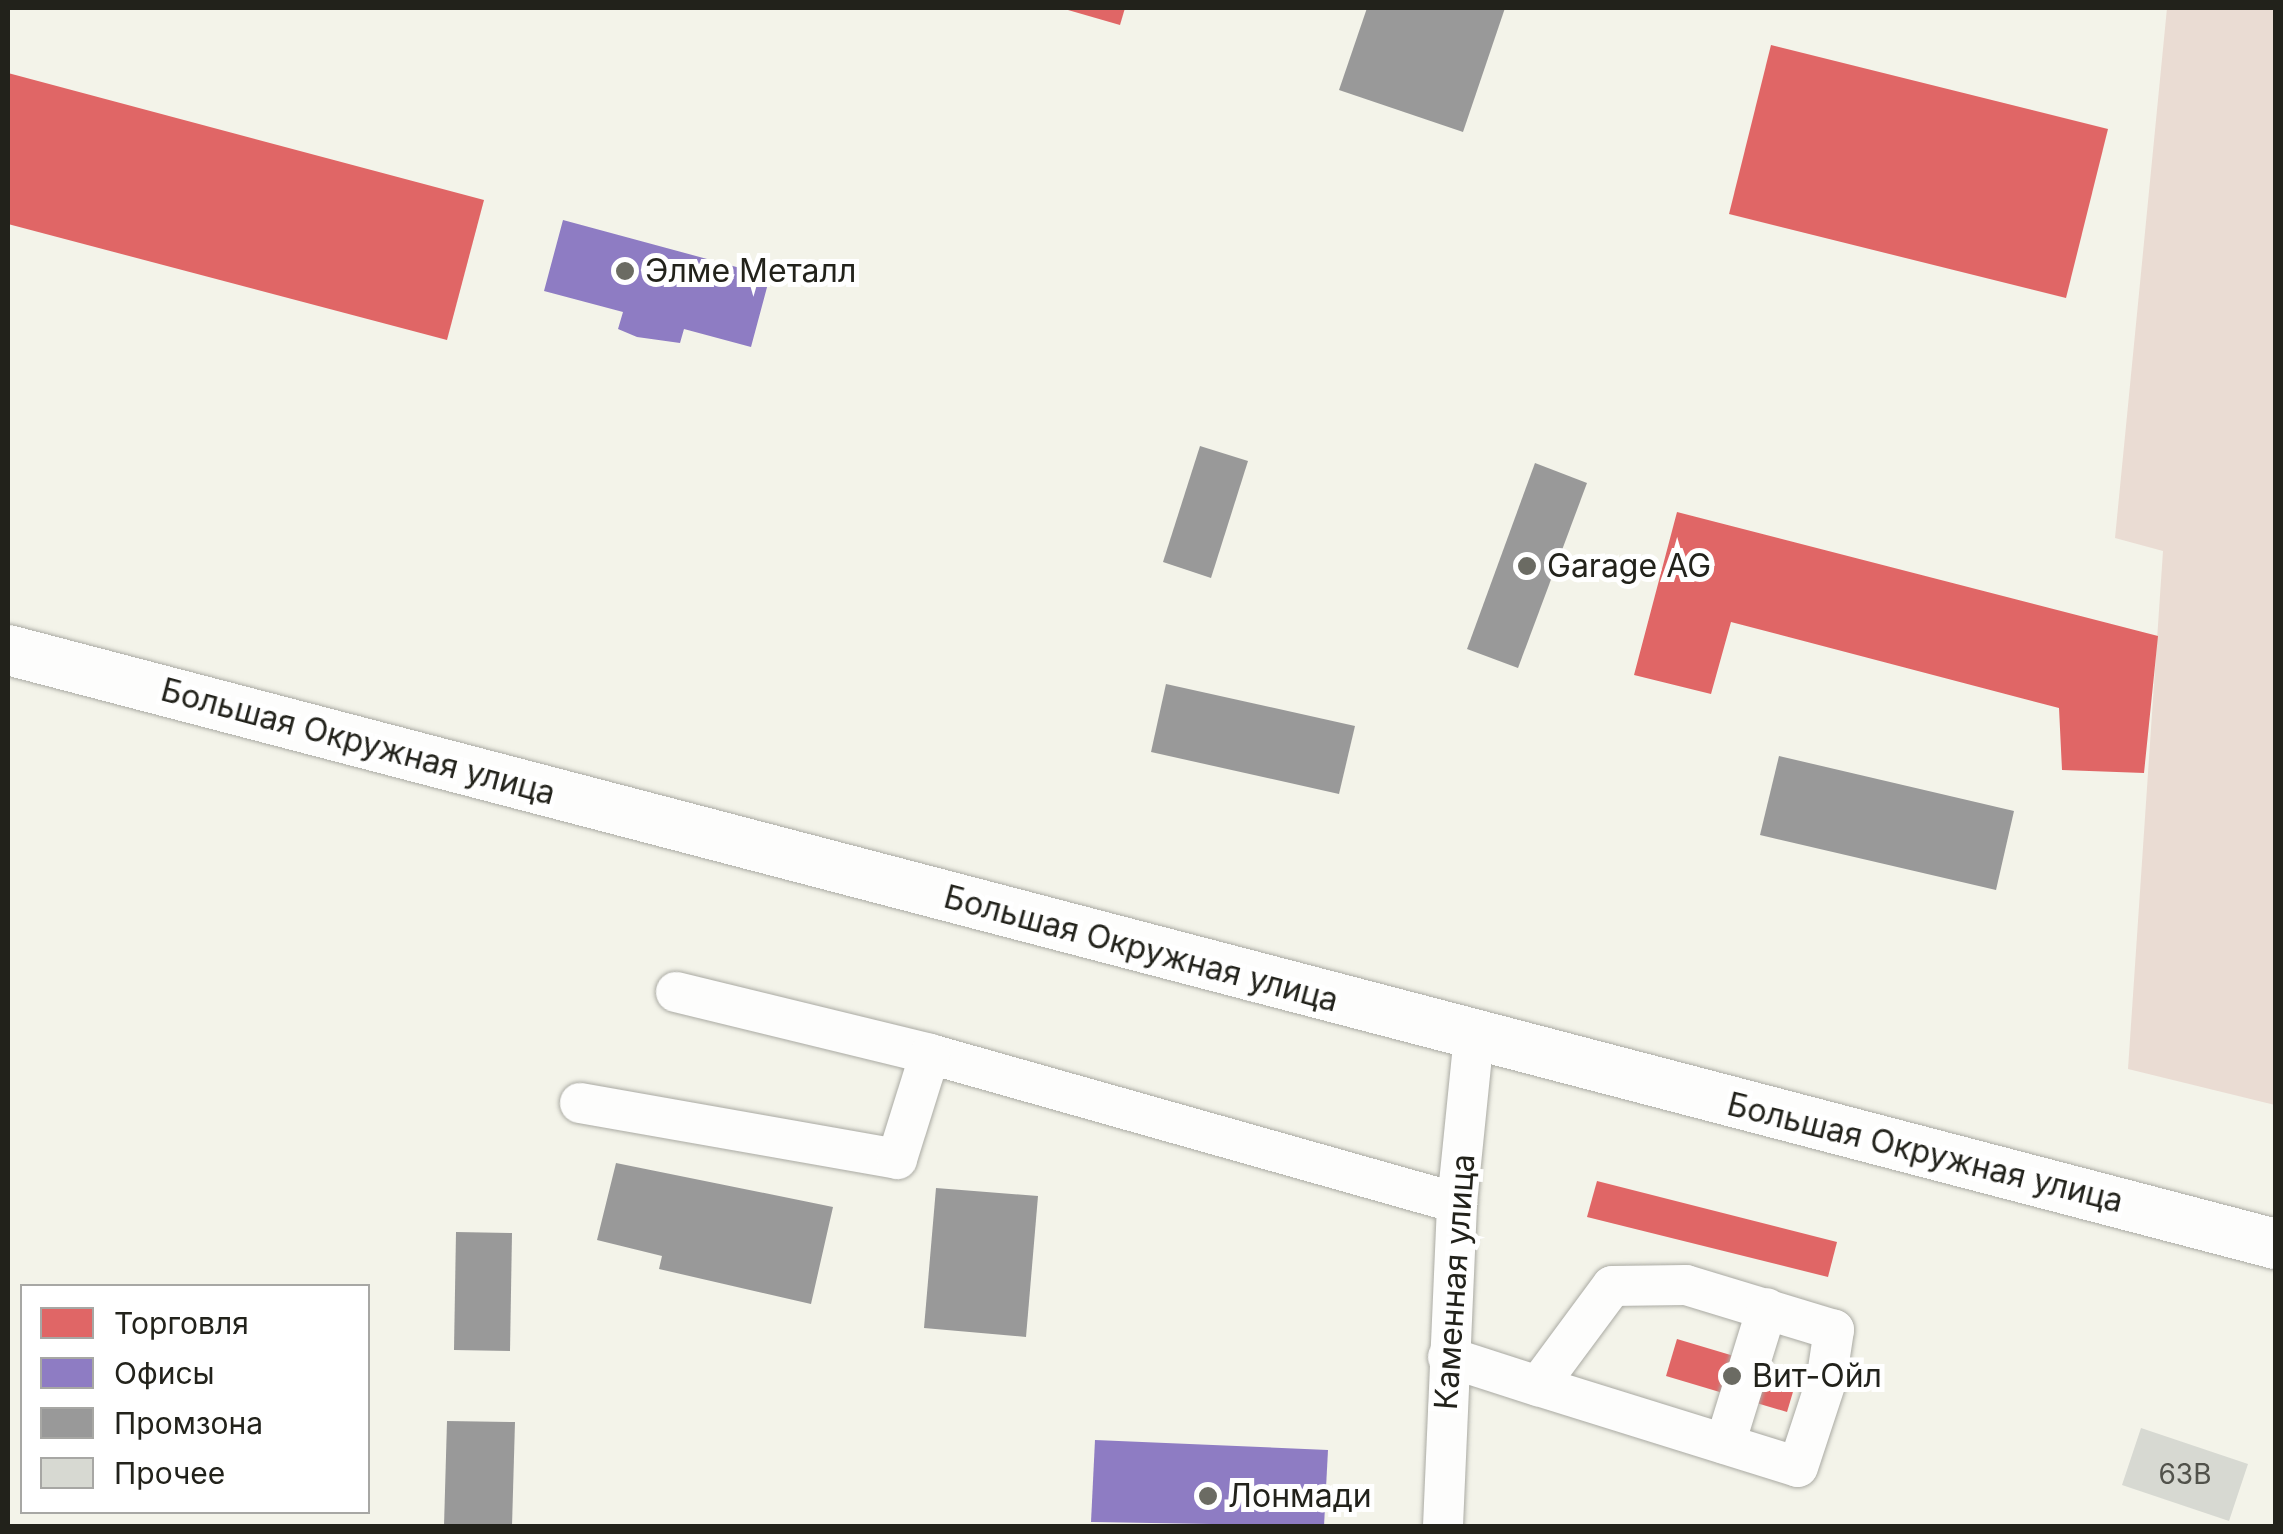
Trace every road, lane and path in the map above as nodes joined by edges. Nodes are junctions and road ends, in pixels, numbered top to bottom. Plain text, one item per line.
1 (8, 650) edge
2 (676, 992) dead end
3 (1474, 1037) junction
4 (930, 1054) junction
5 (580, 1102) dead end
6 (1458, 1203) junction
7 (2276, 1244) edge
8 (1767, 1308) junction
9 (1448, 1357) junction
10 (1538, 1386) junction
11 (1725, 1444) junction
12 (1443, 1526) edge

1 - 3 main road, Большая Окружная улица
2 - 4 street
3 - 6 street, Каменная улица
3 - 7 main road, Большая Окружная улица
4 - 5 street
4 - 6 street
6 - 9 street, Каменная улица
8 - 10 street
8 - 11 street
8 - 11 street
9 - 10 street
9 - 12 street, Каменная улица
10 - 11 street

